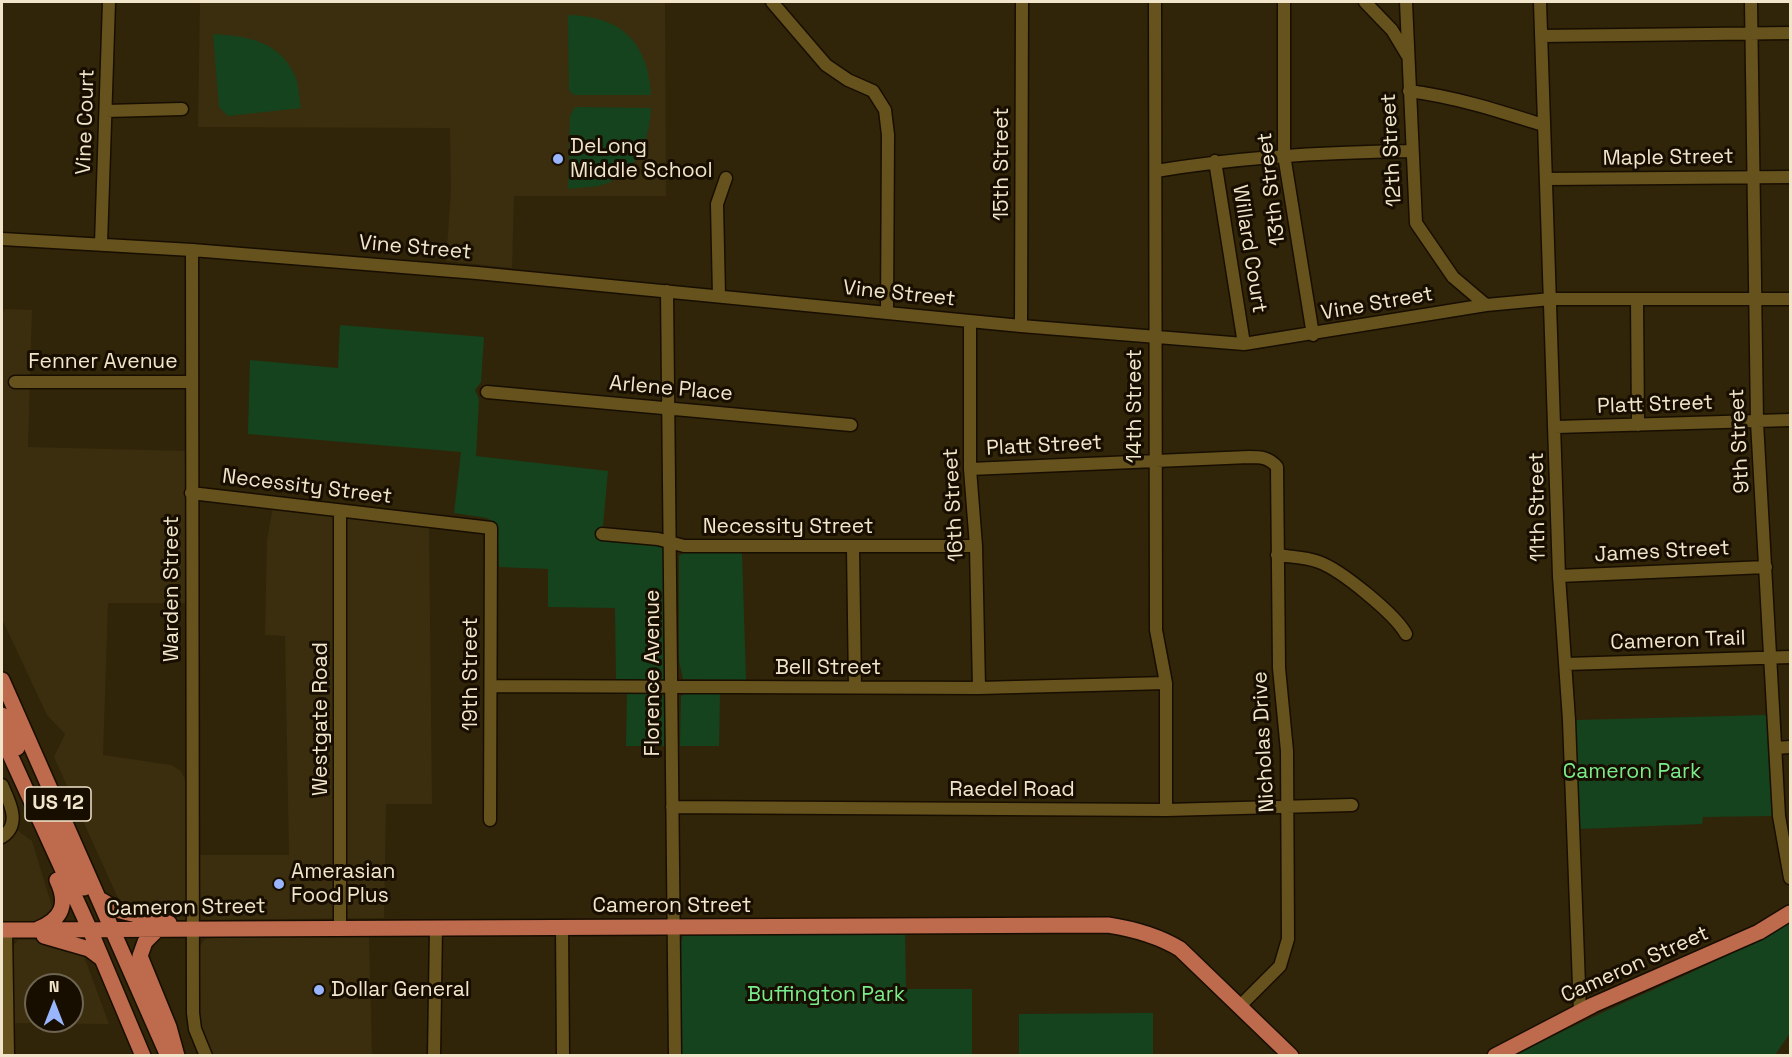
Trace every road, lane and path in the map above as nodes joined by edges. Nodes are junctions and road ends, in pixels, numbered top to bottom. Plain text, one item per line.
1 (109, 2) edge
2 (772, 2) edge
3 (1022, 2) edge
4 (1155, 2) edge
5 (1284, 2) edge
6 (1365, 2) edge
7 (1406, 2) edge
8 (1540, 2) edge
9 (1751, 2) edge
10 (1752, 33) junction
11 (1791, 33) edge
12 (1541, 36) junction
13 (1407, 56) junction
14 (1409, 91) junction
15 (182, 109) dead end
16 (106, 111) junction
17 (1543, 125) junction
18 (1411, 151) junction
19 (1284, 155) junction
20 (1215, 161) junction
21 (1156, 171) junction
22 (1756, 176) junction
23 (1791, 177) edge
24 (726, 178) dead end
25 (1546, 179) junction
26 (2, 239) edge
27 (101, 244) junction
28 (192, 250) junction
29 (667, 291) junction
30 (718, 296) junction
31 (1551, 299) junction
32 (1755, 299) junction
33 (1791, 299) edge
34 (1637, 300) junction
35 (1486, 305) junction
36 (887, 312) junction
37 (970, 321) junction
38 (1022, 326) junction
39 (1313, 335) junction
40 (1155, 338) junction
41 (1244, 344) junction
42 (15, 382) dead end
43 (190, 382) junction
44 (487, 392) dead end
45 (671, 409) junction
46 (1791, 420) edge
47 (1757, 422) junction
48 (851, 425) dead end
49 (1638, 425) junction
50 (1556, 427) junction
51 (1155, 460) junction
52 (1272, 461) joint
53 (970, 469) junction
54 (191, 493) junction
55 (340, 511) junction
56 (491, 528) joint
57 (602, 534) dead end
58 (671, 542) junction
59 (976, 546) junction
60 (853, 548) junction
61 (1277, 555) junction
62 (1766, 567) junction
63 (1559, 576) junction
64 (1406, 634) dead end
65 (1772, 657) junction
66 (1791, 657) edge
67 (1566, 664) junction
68 (2, 680) edge
69 (1166, 683) junction
70 (491, 686) junction
71 (673, 687) junction
72 (855, 687) junction
73 (979, 688) junction
74 (2, 715) edge
75 (2, 737) edge
76 (1791, 747) edge
77 (1776, 748) junction
78 (2, 785) edge
79 (1352, 805) dead end
80 (672, 807) junction
81 (1288, 807) junction
82 (34, 809) junction
83 (1166, 810) junction
84 (490, 820) dead end
85 (2, 837) edge
86 (1791, 878) edge
87 (101, 900) junction
88 (1791, 912) edge
89 (340, 927) junction
90 (436, 927) junction
91 (562, 927) junction
92 (674, 927) junction
93 (114, 929) junction
94 (158, 929) junction
95 (192, 929) junction
96 (16, 930) edge
97 (90, 930) junction
98 (103, 959) junction
99 (1240, 1006) junction
100 (1580, 1011) junction
101 (1515, 1051) edge
102 (8, 1056) edge
103 (143, 1056) edge
104 (166, 1056) edge
105 (177, 1056) edge
106 (206, 1056) edge
107 (434, 1056) edge
108 (562, 1056) edge
109 (675, 1056) edge
110 (1291, 1056) edge
111 (1495, 1056) edge

1 - 16 street, Vine Court
2 - 36 street
3 - 38 street, 15th Street
4 - 21 street, 14th Street
5 - 19 street, 13th Street
6 - 13 street
7 - 13 street, 12th Street
8 - 12 street, 11th Street
9 - 10 street, 9th Street
10 - 11 street
10 - 12 street
10 - 22 street, 9th Street
12 - 17 street, 11th Street
13 - 14 street, 12th Street
14 - 17 street
14 - 18 street, 12th Street
15 - 16 street
16 - 27 street, Vine Court
17 - 25 street, 11th Street
18 - 19 street
18 - 35 street, 12th Street
19 - 20 street
19 - 39 street, 13th Street
20 - 21 street
20 - 41 street, Willard Court
21 - 40 street, 14th Street
22 - 23 street, Maple Street
22 - 25 street, Maple Street
22 - 32 street, 9th Street
24 - 30 street
25 - 31 street, 11th Street
26 - 27 street, Vine Street
27 - 28 street, Vine Street
28 - 29 street, Vine Street
28 - 43 street, Warden Street
29 - 30 street, Vine Street
29 - 45 street, Florence Avenue
30 - 36 street, Vine Street
31 - 34 street, Vine Street
31 - 35 street, Vine Street
31 - 50 street, 11th Street
32 - 33 street, Vine Street
32 - 34 street, Vine Street
32 - 47 street, 9th Street
34 - 49 street
35 - 39 street, Vine Street
36 - 37 street, Vine Street
37 - 38 street, Vine Street
37 - 53 street, 16th Street
38 - 40 street, Vine Street
39 - 41 street, Vine Street
40 - 41 street, Vine Street
40 - 51 street, 14th Street
42 - 43 street, Fenner Avenue
43 - 54 street, Warden Street
44 - 45 street, Arlene Place
45 - 48 street, Arlene Place
45 - 58 street, Florence Avenue
46 - 47 street, Platt Street
47 - 49 street, Platt Street
47 - 62 street, 9th Street
49 - 50 street, Platt Street
50 - 63 street, 11th Street
51 - 52 street, Platt Street
51 - 53 street, Platt Street
51 - 69 street, 14th Street
52 - 61 street, Nicholas Drive
53 - 59 street, 16th Street
54 - 55 street, Necessity Street
54 - 95 street, Warden Street
55 - 56 street, Necessity Street
55 - 89 street, Westgate Road
56 - 70 street, 19th Street
57 - 58 street, Necessity Street
58 - 60 street, Necessity Street
58 - 71 street, Florence Avenue
59 - 60 street, Necessity Street
59 - 73 street, 16th Street
60 - 72 street
61 - 64 street
61 - 81 street, Nicholas Drive
62 - 63 street, James Street
62 - 65 street, 9th Street
63 - 67 street, 11th Street
65 - 66 street, Cameron Trail
65 - 67 street, Cameron Trail
65 - 77 street, 9th Street
67 - 100 street, 11th Street
68 - 87 main road, US 12
69 - 73 street, Bell Street
69 - 83 street, 14th Street
70 - 71 street, Bell Street
70 - 84 street, 19th Street
71 - 72 street, Bell Street
71 - 80 street, Florence Avenue
72 - 73 street, Bell Street
74 - 93 main road
75 - 82 main road, US 12
76 - 77 street
77 - 86 street, 9th Street
78 - 85 street
79 - 81 street, Raedel Road
80 - 83 street, Raedel Road
80 - 92 street, Florence Avenue
81 - 83 street, Raedel Road
81 - 99 street, Nicholas Drive
82 - 96 main road
82 - 97 main road, US 12
87 - 93 main road, US 12
87 - 95 main road
88 - 100 main road, Cameron Street
89 - 90 main road, Cameron Street
89 - 95 main road, Cameron Street
90 - 91 main road, Cameron Street
90 - 107 street
91 - 92 main road, Cameron Street
91 - 108 street
92 - 99 main road, Cameron Street
92 - 109 street, Florence Avenue
93 - 94 main road, Cameron Street
93 - 97 main road, Cameron Street
93 - 104 main road, US 12
94 - 95 main road, Cameron Street
94 - 105 main road
95 - 106 street, Warden Street
96 - 97 main road, Cameron Street
96 - 98 main road
96 - 102 street
97 - 98 main road, US 12
97 - 104 main road
98 - 103 main road, US 12
99 - 110 main road, Cameron Street
100 - 101 main road, Cameron Street
101 - 111 main road, Cameron Street

